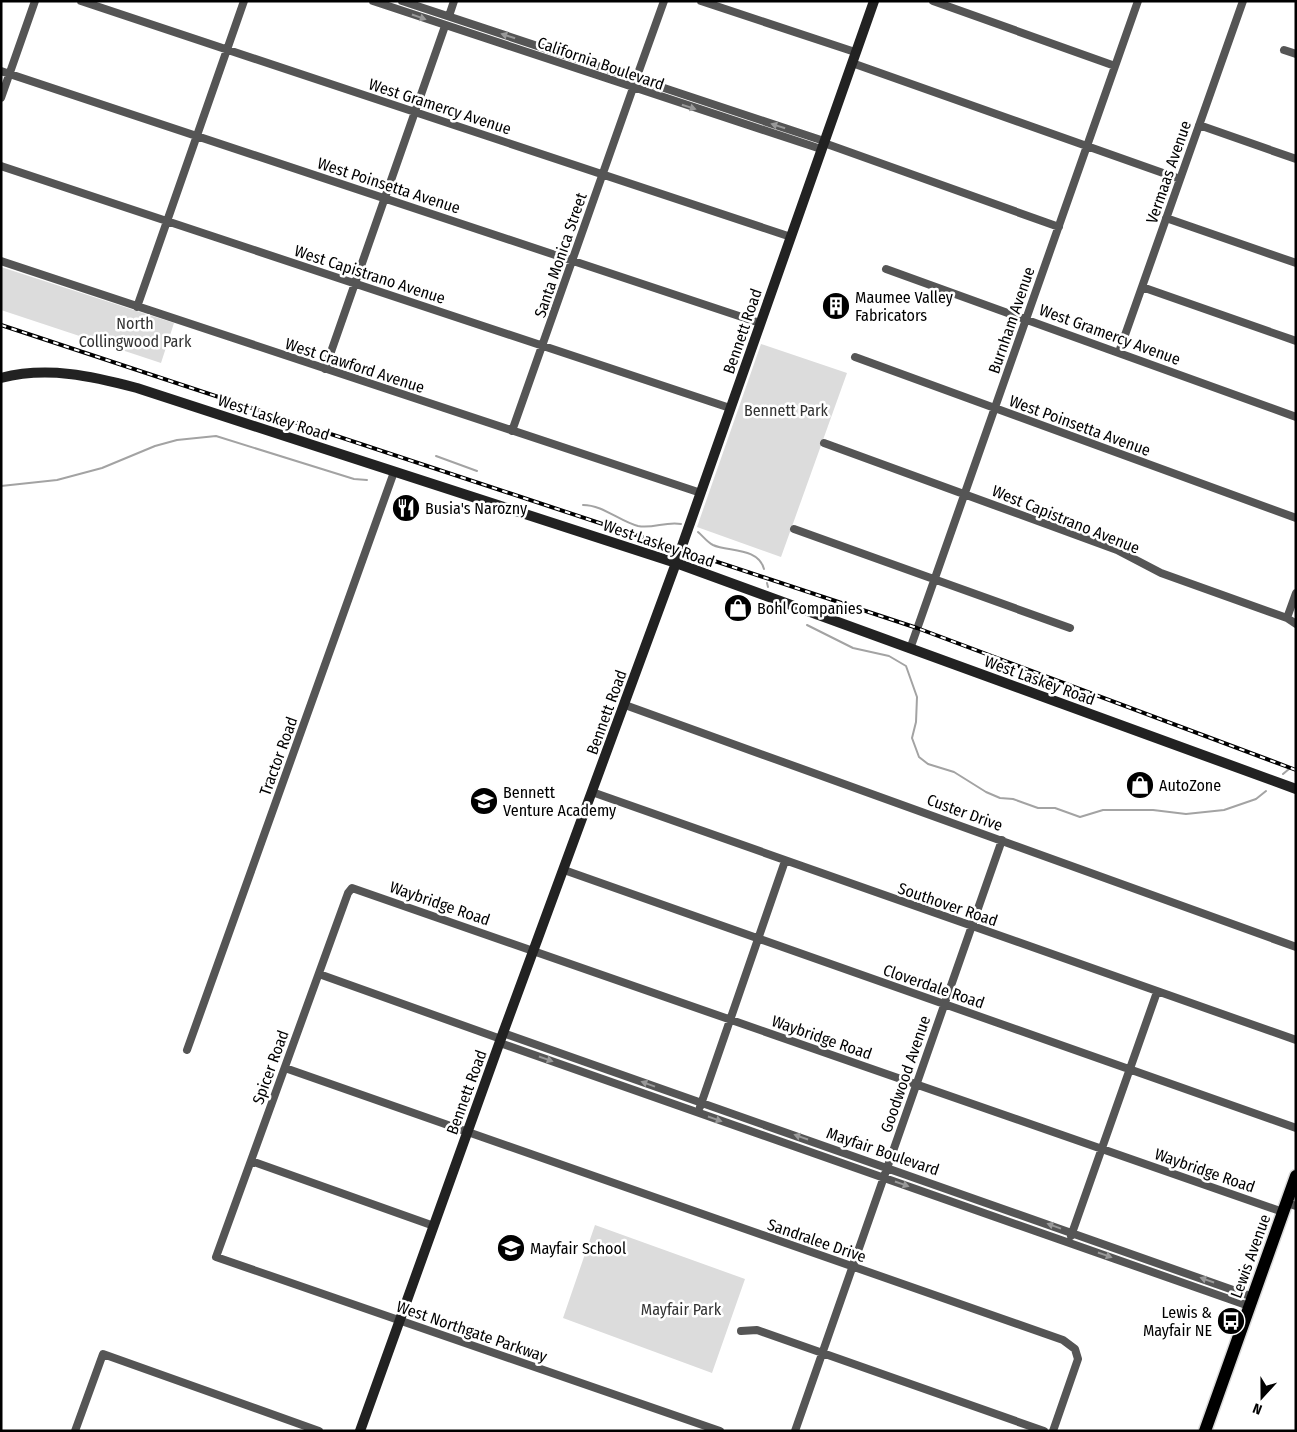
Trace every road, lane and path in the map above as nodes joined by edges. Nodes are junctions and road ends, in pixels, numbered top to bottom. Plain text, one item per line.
1 (35, 1) edge
2 (81, 1) edge
3 (244, 1) edge
4 (372, 1) edge
5 (402, 1) edge
6 (454, 1) edge
7 (664, 1) edge
8 (701, 1) edge
9 (874, 1) edge
10 (933, 1) edge
11 (1138, 1) edge
12 (1243, 1) edge
13 (449, 16) junction
14 (445, 26) junction
15 (543, 48) junction
16 (227, 50) junction
17 (1284, 50) dead end
18 (1296, 54) edge
19 (540, 57) junction
20 (854, 58) junction
21 (1115, 66) junction
22 (5, 73) edge
23 (636, 79) junction
24 (633, 88) junction
25 (1, 98) edge
26 (728, 110) junction
27 (415, 112) junction
28 (726, 119) junction
29 (1199, 125) junction
30 (197, 136) junction
31 (823, 144) junction
32 (1087, 146) junction
33 (1296, 159) edge
34 (1, 166) edge
35 (603, 174) junction
36 (1180, 179) junction
37 (385, 198) junction
38 (1166, 218) junction
39 (167, 222) junction
40 (1059, 227) junction
41 (791, 237) junction
42 (572, 260) junction
43 (1, 262) edge
44 (1296, 263) edge
45 (886, 270) dead end
46 (355, 283) junction
47 (1142, 287) junction
48 (137, 307) junction
49 (1026, 318) junction
50 (760, 323) junction
51 (1296, 341) edge
52 (542, 345) junction
53 (1119, 352) junction
54 (855, 357) dead end
55 (324, 369) junction
56 (1, 378) edge
57 (730, 408) junction
58 (995, 408) junction
59 (1296, 417) edge
60 (512, 431) junction
61 (824, 443) dead end
62 (394, 472) junction
63 (701, 493) junction
64 (965, 494) junction
65 (1296, 518) edge
66 (794, 529) dead end
67 (676, 563) junction
68 (934, 579) junction
69 (1296, 593) edge
70 (1287, 618) junction
71 (1296, 624) edge
72 (1070, 628) dead end
73 (910, 649) junction
74 (624, 705) junction
75 (1296, 790) edge
76 (592, 792) junction
77 (1002, 840) junction
78 (785, 861) junction
79 (564, 870) junction
80 (352, 888) joint
81 (972, 927) junction
82 (758, 939) junction
83 (1296, 947) edge
84 (534, 950) junction
85 (319, 974) junction
86 (1157, 992) junction
87 (944, 1004) junction
88 (730, 1019) junction
89 (501, 1038) junction
90 (1296, 1040) edge
91 (187, 1050) dead end
92 (285, 1068) junction
93 (1130, 1070) junction
94 (916, 1084) junction
95 (701, 1103) junction
96 (698, 1112) junction
97 (1296, 1128) edge
98 (468, 1132) junction
99 (1102, 1149) junction
100 (251, 1161) junction
101 (887, 1167) junction
102 (1296, 1176) edge
103 (884, 1178) junction
104 (1288, 1207) edge
105 (434, 1226) junction
106 (1072, 1233) junction
107 (1068, 1242) junction
108 (216, 1257) joint
109 (852, 1267) junction
110 (1251, 1301) junction
111 (400, 1321) junction
112 (741, 1331) dead end
113 (822, 1352) junction
114 (74, 1431) edge
115 (319, 1431) edge
116 (360, 1431) edge
117 (720, 1431) edge
118 (795, 1431) edge
119 (1044, 1431) edge
120 (1053, 1431) edge
121 (1205, 1431) edge

1 - 22 street
2 - 16 street, West Gramercy Avenue
3 - 16 street
4 -> 14 street, California Boulevard
5 - 13 street, California Boulevard
6 - 13 street
7 - 23 street, Santa Monica Street
8 - 20 street
9 - 20 street, Bennett Road
10 - 21 street
11 - 21 street, Burnham Avenue
12 - 29 street, Vermaas Avenue
13 - 14 street
15 -> 13 street, California Boulevard
14 - 19 street, California Boulevard
14 - 27 street
15 - 19 street
15 - 23 street, California Boulevard
16 - 27 street, West Gramercy Avenue
16 - 30 street
17 - 18 street
19 - 24 street, California Boulevard
20 - 31 street, Bennett Road
20 - 32 street
21 - 32 street, Burnham Avenue
22 - 25 street
22 - 30 street, West Poinsetta Avenue
23 - 24 street, Santa Monica Street
23 - 26 street, California Boulevard
24 -> 28 street, California Boulevard
24 - 35 street, Santa Monica Street
26 - 28 street
31 -> 26 street, California Boulevard
27 - 35 street, West Gramercy Avenue
27 - 37 street
28 - 31 street, California Boulevard
29 - 33 street
29 - 36 street, Vermaas Avenue
30 - 37 street, West Poinsetta Avenue
30 - 39 street
31 - 40 street, California Boulevard
31 - 41 street, Bennett Road
32 - 36 street
32 - 40 street, Burnham Avenue
34 - 39 street, West Capistrano Avenue
35 - 41 street, West Gramercy Avenue
35 - 42 street, Santa Monica Street
36 - 38 street, Vermaas Avenue
37 - 42 street, West Poinsetta Avenue
37 - 46 street
38 - 44 street
38 - 47 street, Vermaas Avenue
39 - 46 street, West Capistrano Avenue
39 - 48 street
40 - 49 street, Burnham Avenue
41 - 50 street, Bennett Road
42 - 50 street, West Poinsetta Avenue
42 - 52 street, Santa Monica Street
43 - 48 street, West Crawford Avenue
45 - 49 street, West Gramercy Avenue
46 - 52 street, West Capistrano Avenue
46 - 55 street
47 - 51 street
47 - 53 street, Vermaas Avenue
48 - 55 street, West Crawford Avenue
49 - 53 street, West Gramercy Avenue
49 - 58 street, Burnham Avenue
50 - 57 street, Bennett Road
52 - 57 street, West Capistrano Avenue
52 - 60 street, Santa Monica Street
53 - 59 street, West Gramercy Avenue
54 - 58 street, West Poinsetta Avenue
55 - 60 street, West Crawford Avenue
56 - 62 street, West Laskey Road
57 - 63 street, Bennett Road
58 - 64 street, Burnham Avenue
58 - 65 street, West Poinsetta Avenue
60 - 63 street, West Crawford Avenue
61 - 64 street, West Capistrano Avenue
62 - 67 street, West Laskey Road
62 - 91 street, Tractor Road
63 - 67 street, Bennett Road
64 - 68 street, Burnham Avenue
64 - 70 street, West Capistrano Avenue
66 - 68 street
67 - 73 street, West Laskey Road
67 - 74 street, Bennett Road
68 - 72 street
68 - 73 street, Burnham Avenue
69 - 70 street
70 - 71 street, West Capistrano Avenue
73 - 75 street, West Laskey Road
74 - 76 street, Bennett Road
74 - 77 street, Custer Drive
76 - 78 street, Southover Road
76 - 79 street, Bennett Road
77 - 81 street, Goodwood Avenue
77 - 83 street, Custer Drive
78 - 81 street, Southover Road
78 - 82 street
79 - 82 street, Cloverdale Road
79 - 84 street, Bennett Road
80 - 84 street, Waybridge Road
80 - 85 street, Spicer Road
81 - 86 street, Southover Road
81 - 87 street, Goodwood Avenue
82 - 87 street, Cloverdale Road
82 - 88 street
84 - 88 street, Waybridge Road
84 - 89 street, Bennett Road
85 - 89 street, Mayfair Boulevard
85 - 92 street, Spicer Road
86 - 90 street, Southover Road
86 - 93 street
87 - 93 street, Cloverdale Road
87 - 94 street, Goodwood Avenue
88 - 94 street, Waybridge Road
88 - 95 street
95 -> 89 street, Mayfair Boulevard
89 -> 96 street, Mayfair Boulevard
89 - 98 street, Bennett Road
92 - 98 street, Sandralee Drive
92 - 100 street, Spicer Road
93 - 97 street, Cloverdale Road
93 - 99 street
94 - 99 street, Waybridge Road
94 - 101 street, Goodwood Avenue
95 - 96 street
101 -> 95 street, Mayfair Boulevard
96 -> 103 street, Mayfair Boulevard
98 - 105 street, Bennett Road
98 - 109 street, Sandralee Drive
99 - 104 street, Waybridge Road
99 - 106 street
100 - 105 street
100 - 108 street, Spicer Road
101 - 103 street, Goodwood Avenue
106 -> 101 street, Mayfair Boulevard
102 - 104 main road, Lewis Avenue
103 -> 107 street, Mayfair Boulevard
103 - 109 street, Goodwood Avenue
104 - 110 main road, Lewis Avenue
105 - 111 street, Bennett Road
106 - 107 street
110 -> 106 street, Mayfair Boulevard
107 -> 110 street, Mayfair Boulevard
108 - 111 street, West Northgate Parkway
109 - 113 street, Goodwood Avenue
109 - 120 street, Sandralee Drive
110 - 121 main road, Lewis Avenue
111 - 116 street, Bennett Road
111 - 117 street, West Northgate Parkway
112 - 113 street
113 - 118 street, Goodwood Avenue
113 - 119 street
114 - 115 street

